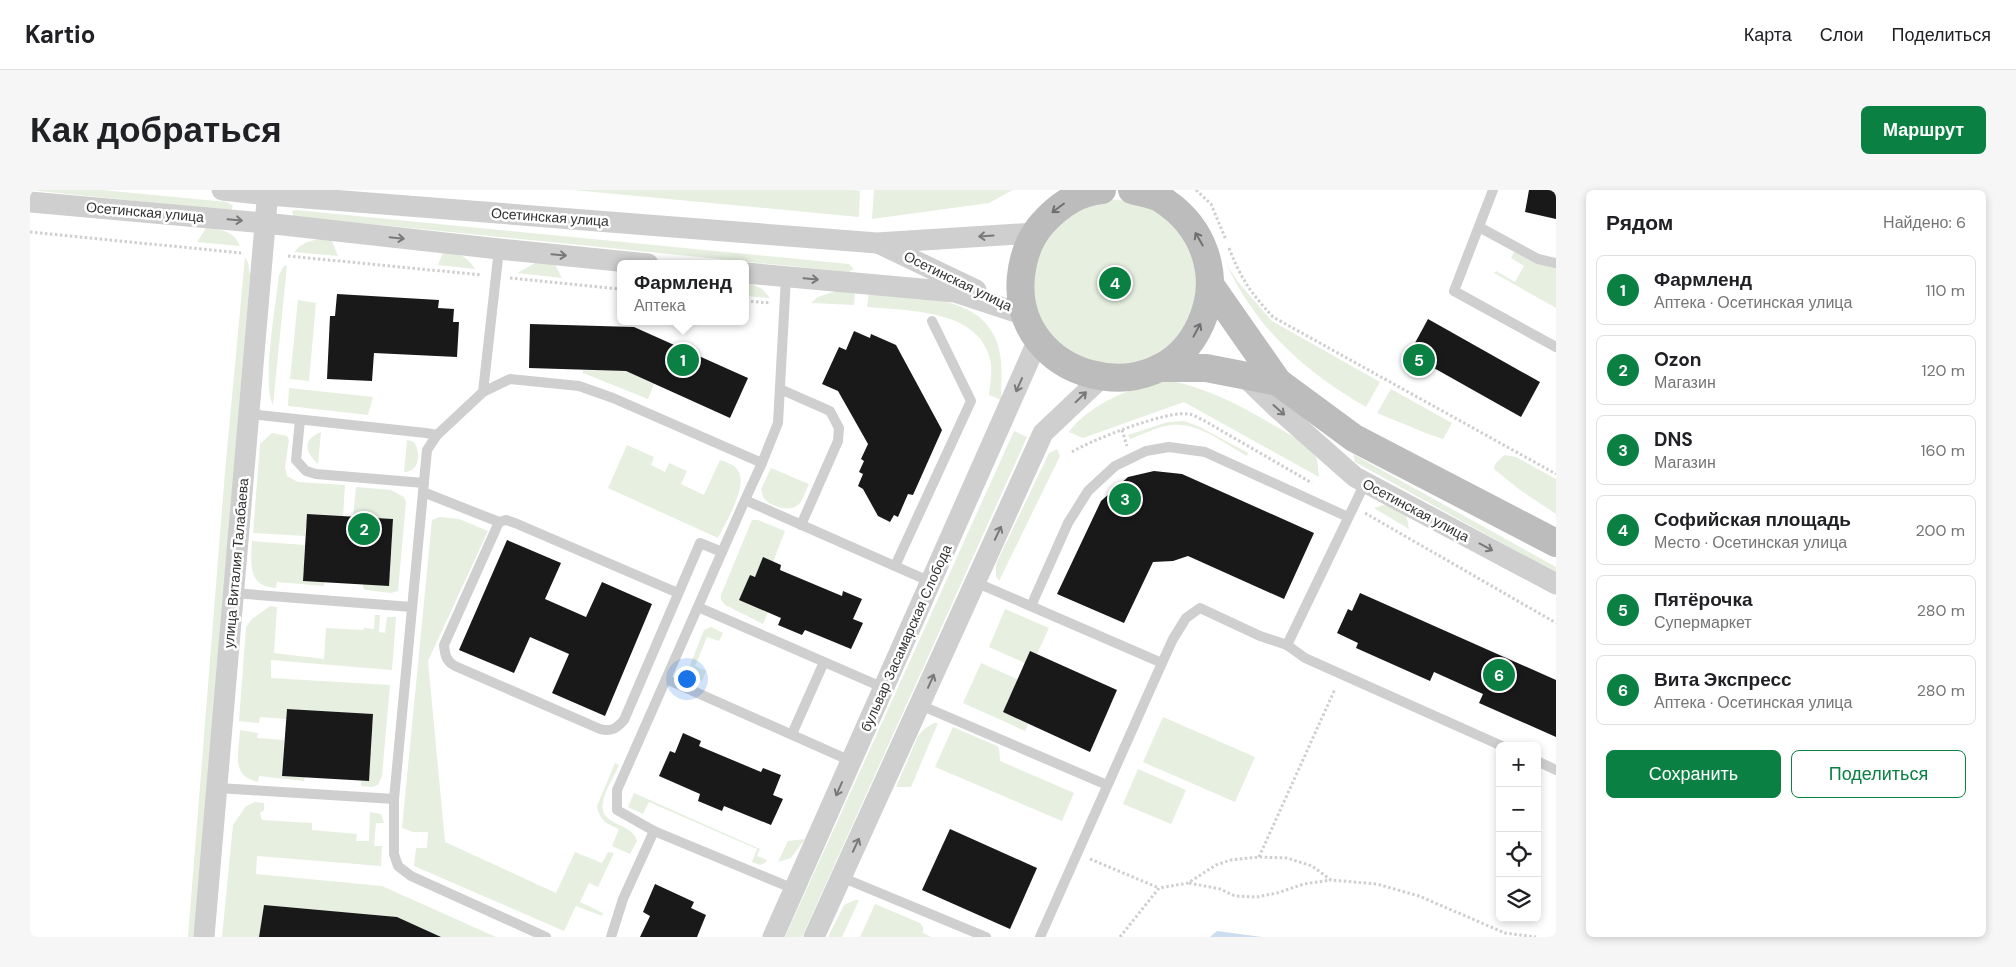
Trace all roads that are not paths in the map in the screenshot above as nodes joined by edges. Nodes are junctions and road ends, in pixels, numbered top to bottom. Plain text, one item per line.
1 (222, 190) edge
2 (1102, 190) edge
3 (1132, 190) edge
4 (1493, 190) edge
5 (268, 193) edge
6 (30, 202) edge
7 (265, 223) junction
8 (1479, 227) junction
9 (1034, 233) junction
10 (877, 243) junction
11 (499, 250) junction
12 (617, 261) edge
13 (1556, 263) edge
14 (749, 273) edge
15 (786, 277) junction
16 (1211, 286) junction
17 (1025, 315) junction
18 (932, 320) dead end
19 (1038, 340) junction
20 (1556, 348) edge
21 (1159, 368) junction
22 (1244, 376) junction
23 (1101, 378) junction
24 (1278, 382) junction
25 (780, 389) junction
26 (483, 392) junction
27 (249, 414) junction
28 (300, 420) junction
29 (436, 435) junction
30 (762, 463) junction
31 (1365, 483) junction
32 (423, 487) junction
33 (745, 500) junction
34 (1348, 517) junction
35 (499, 522) junction
36 (802, 525) junction
37 (1556, 543) edge
38 (722, 552) junction
39 (895, 566) junction
40 (931, 582) junction
41 (975, 582) junction
42 (1556, 584) edge
43 (233, 593) junction
44 (678, 593) junction
45 (698, 606) junction
46 (1031, 606) junction
47 (412, 608) junction
48 (1287, 645) junction
49 (824, 662) junction
50 (1162, 663) junction
51 (666, 679) junction
52 (884, 688) junction
53 (920, 705) junction
54 (792, 734) junction
55 (1496, 743) edge
56 (851, 761) junction
57 (1541, 763) edge
58 (1556, 770) edge
59 (1107, 785) junction
60 (218, 788) junction
61 (394, 799) junction
62 (654, 830) junction
63 (841, 877) junction
64 (794, 889) junction
65 (204, 937) edge
66 (546, 937) edge
67 (611, 937) edge
68 (773, 937) edge
69 (814, 937) edge
70 (986, 937) edge
71 (1040, 937) edge

1 - 5 street, Осетинская улица
2 -> 9 street
16 -> 3 street
4 - 8 lane
5 - 7 street, улица Виталия Талабаева
5 - 10 street, Осетинская улица
6 -> 7 street, Осетинская улица
7 -> 11 street, Осетинская улица
7 - 27 street, улица Виталия Талабаева
8 - 13 lane
8 - 20 lane
9 -> 10 street, Осетинская улица
9 - 17 street
10 - 17 street, Осетинская улица
11 -> 12 street, Осетинская улица
11 - 26 lane
14 - 15 street, Осетинская улица
15 -> 17 street, Осетинская улица
15 - 25 lane
21 -> 16 street
16 - 24 street
17 - 19 street
18 - 39 lane
19 - 23 street
19 -> 40 street, бульвар Засамарская Слобода
21 - 22 street
21 - 23 street
22 - 24 street
22 -> 31 street, Осетинская улица
41 -> 23 street
24 - 37 street
25 - 30 lane
25 - 36 lane
26 - 29 lane
26 - 30 lane
27 - 28 lane
27 - 43 street, улица Виталия Талабаева
28 - 29 lane
28 - 32 lane
29 - 32 lane
30 - 33 lane
31 - 34 lane
31 -> 42 street, Осетинская улица
32 - 35 lane
32 - 47 lane
33 - 36 lane
33 - 38 lane
34 - 46 lane
34 - 48 lane
35 - 44 lane
35 - 44 lane
36 - 39 lane
38 - 44 lane
38 - 45 lane
39 - 40 lane
40 - 52 street, бульвар Засамарская Слобода
41 - 46 lane
53 -> 41 street
43 - 47 lane
43 - 60 street, улица Виталия Талабаева
45 - 49 lane
45 - 51 lane
46 - 50 lane
47 - 61 lane
48 - 50 lane
48 - 55 lane
49 - 52 lane
49 - 54 lane
50 - 59 lane
51 - 54 lane
51 - 62 lane
52 - 56 street, бульвар Засамарская Слобода
53 - 59 lane
63 -> 53 street
54 - 56 lane
56 -> 64 street, бульвар Засамарская Слобода
57 - 58 lane
59 - 71 lane
60 - 61 lane
60 - 65 street, улица Виталия Талабаева
61 - 66 lane
62 - 64 lane
62 - 67 lane
63 - 69 street
63 - 70 lane
64 - 68 street, бульвар Засамарская Слобода

